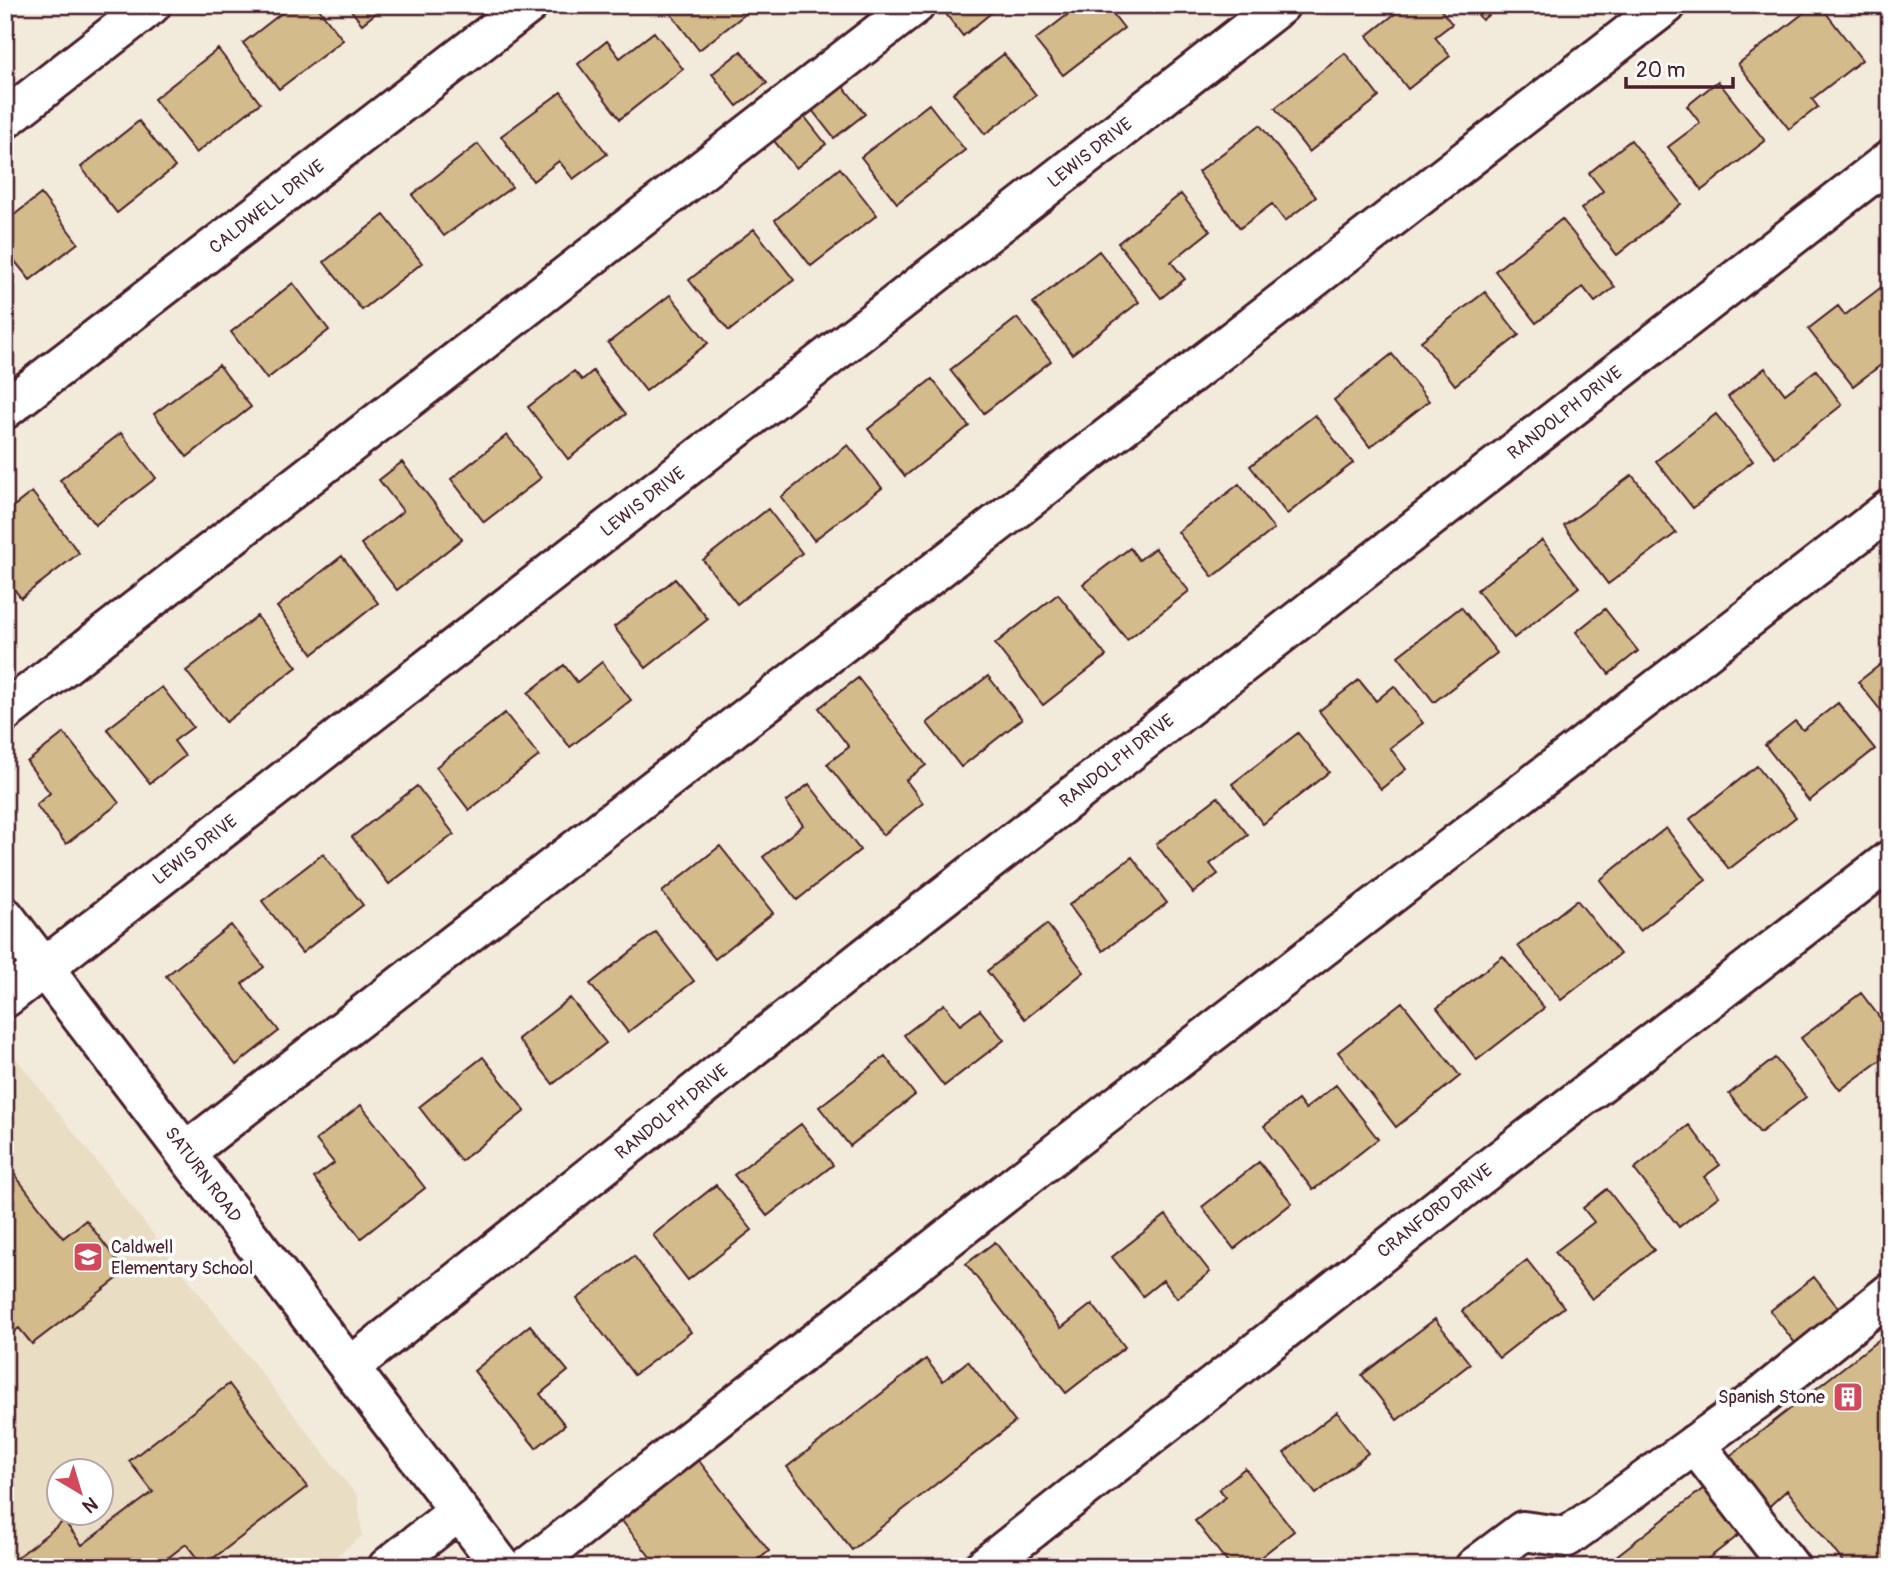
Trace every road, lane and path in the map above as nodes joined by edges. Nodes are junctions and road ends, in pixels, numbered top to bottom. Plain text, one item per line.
1 (151, 5) edge
2 (528, 5) edge
3 (915, 5) edge
4 (1280, 5) edge
5 (1666, 5) edge
6 (5, 119) edge
7 (1890, 160) edge
8 (5, 409) edge
9 (1890, 509) edge
10 (5, 712) edge
11 (1890, 860) edge
12 (5, 917) edge
13 (45, 968) junction
14 (5, 998) edge
15 (186, 1152) junction
16 (1890, 1293) edge
17 (350, 1367) junction
18 (1695, 1444) junction
19 (459, 1511) junction
20 (388, 1567) edge
21 (502, 1567) edge
22 (529, 1567) edge
23 (984, 1567) edge
24 (1475, 1567) edge
25 (1790, 1567) edge

1 - 6 street
2 - 8 street, CALDWELL DRIVE
3 - 10 street
4 - 13 street, LEWIS DRIVE
5 - 15 street
7 - 17 street, RANDOLPH DRIVE
9 - 22 street
11 - 23 street, CRANFORD DRIVE
12 - 13 street, SATURN ROAD
13 - 14 street, LEWIS DRIVE
13 - 15 street, SATURN ROAD
15 - 17 street, SATURN ROAD
16 - 18 street
17 - 19 street, SATURN ROAD
18 - 24 street
18 - 25 street
19 - 20 street
19 - 21 street, SATURN ROAD

